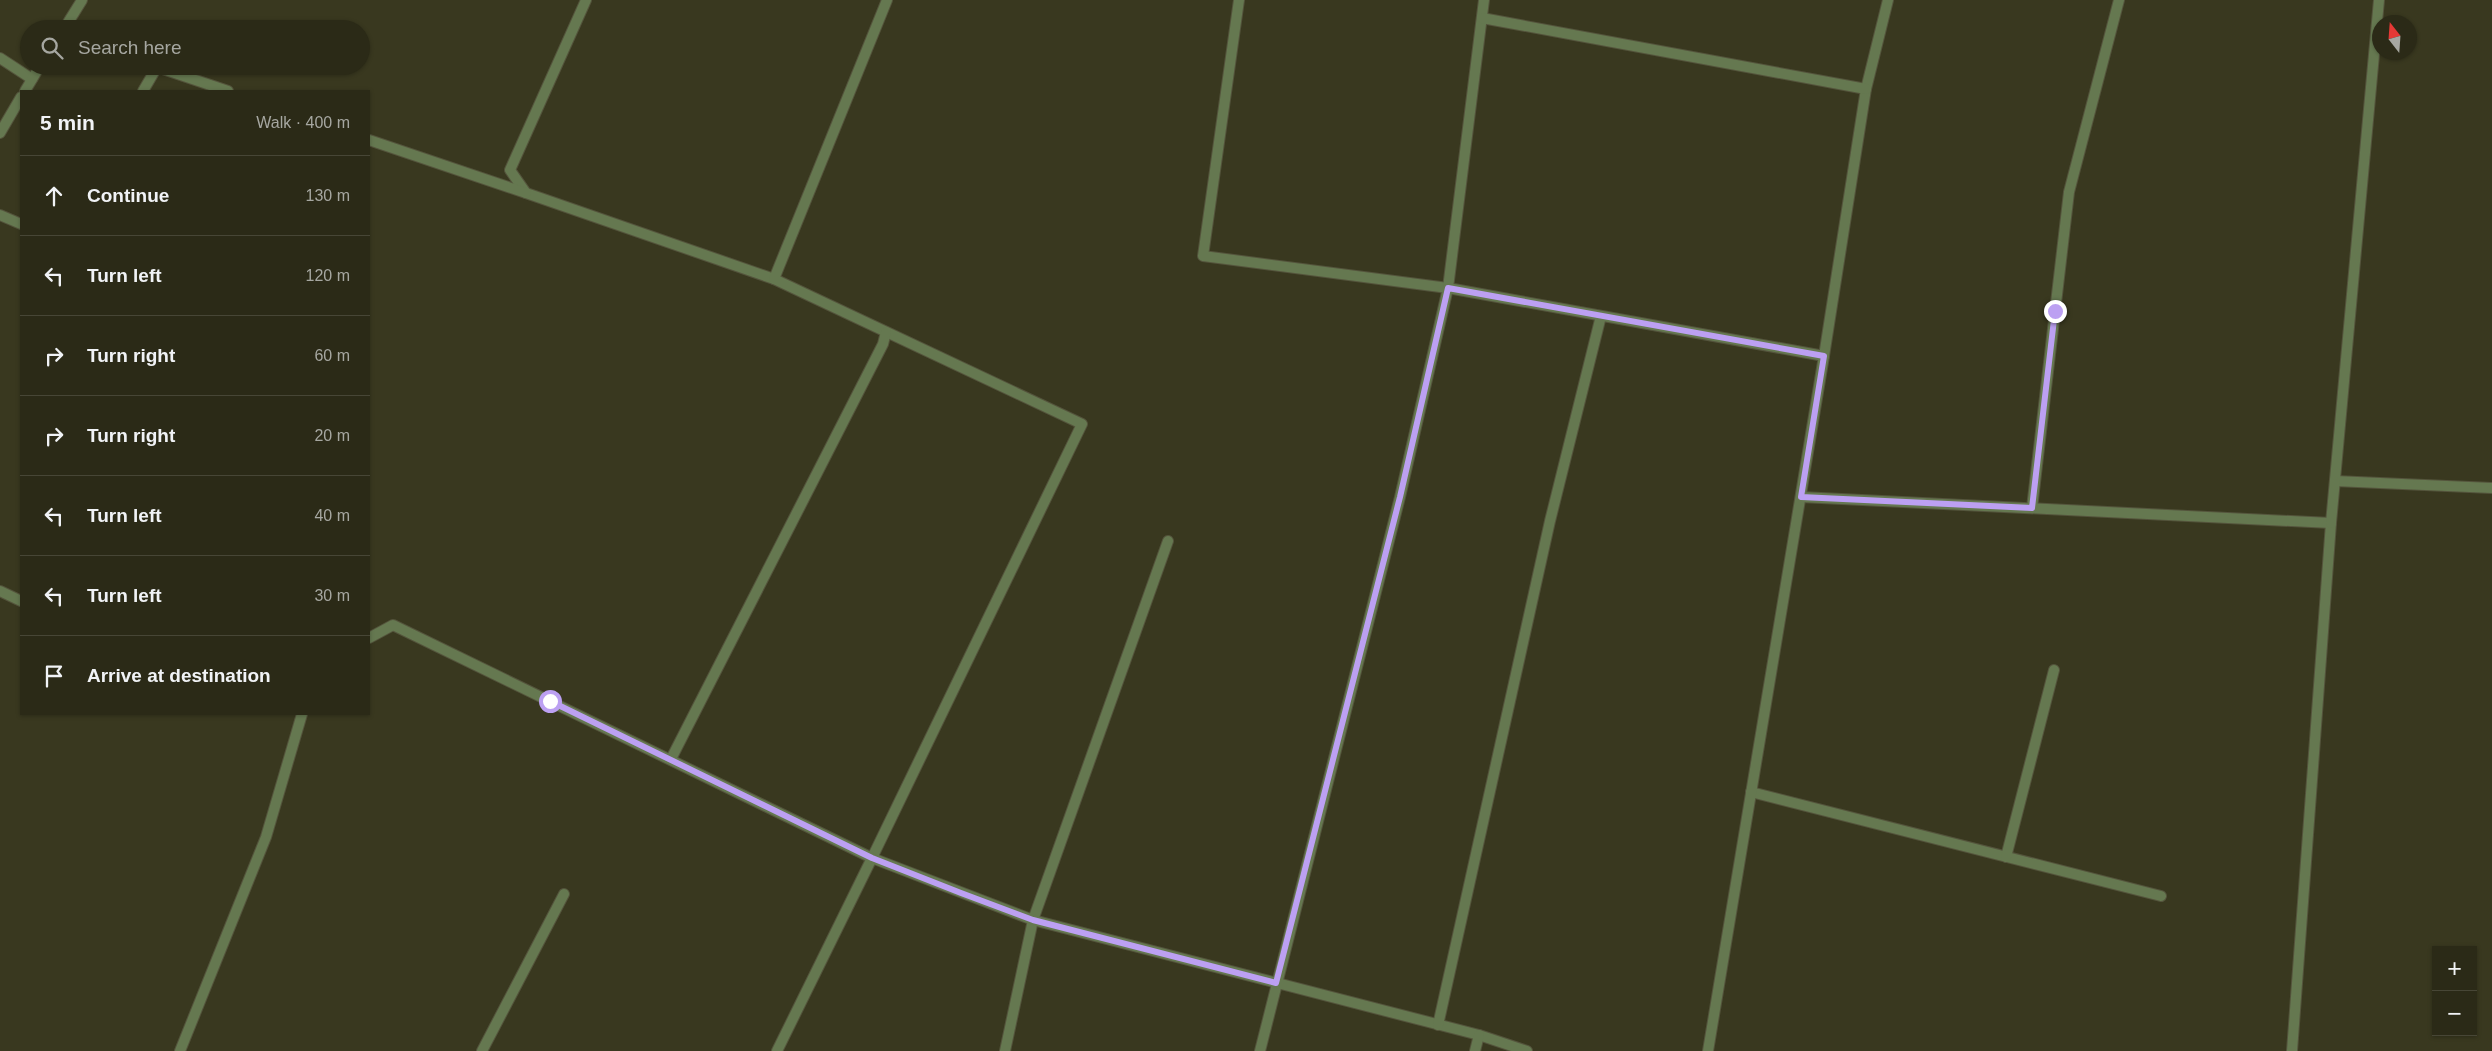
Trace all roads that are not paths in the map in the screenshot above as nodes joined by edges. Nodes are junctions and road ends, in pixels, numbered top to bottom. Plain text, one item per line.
1 (82, 0) edge
2 (586, 0) edge
3 (887, 0) edge
4 (1239, 0) edge
5 (1484, 0) edge
6 (1888, 0) edge
7 (2119, 0) edge
8 (2379, 0) edge
9 (1482, 18) junction
10 (70, 20) edge
11 (0, 58) edge
12 (20, 71) edge
13 (26, 75) edge
14 (34, 75) edge
15 (152, 75) edge
16 (181, 75) edge
17 (32, 79) junction
18 (25, 90) edge
19 (144, 90) edge
20 (225, 90) edge
21 (1866, 90) junction
22 (20, 99) edge
23 (0, 133) edge
24 (370, 140) edge
25 (526, 194) junction
26 (0, 214) edge
27 (20, 224) edge
28 (774, 279) junction
29 (1448, 288) junction
30 (1601, 316) junction
31 (886, 332) junction
32 (1824, 356) junction
33 (2335, 481) junction
34 (2492, 488) edge
35 (1801, 497) junction
36 (2032, 508) junction
37 (2331, 523) junction
38 (1168, 541) dead end
39 (0, 591) edge
40 (20, 601) edge
41 (370, 637) edge
42 (2054, 670) dead end
43 (302, 715) edge
44 (671, 759) junction
45 (1751, 792) junction
46 (2006, 857) junction
47 (872, 858) junction
48 (564, 894) dead end
49 (2161, 896) dead end
50 (1033, 920) junction
51 (1276, 983) junction
52 (1438, 1025) junction
53 (1480, 1036) junction
54 (180, 1051) edge
55 (482, 1051) edge
56 (778, 1051) edge
57 (1005, 1051) edge
58 (1260, 1051) edge
59 (1475, 1051) edge
60 (1527, 1051) edge
61 (1708, 1051) edge
62 (2292, 1051) edge

1 - 10 street
2 - 25 street
3 - 28 street
4 - 29 street
5 - 9 street
6 - 21 street
7 - 36 street
8 - 33 street
9 - 21 street
9 - 29 street
11 - 12 street
13 - 17 street
14 - 17 street
15 - 19 street
16 - 20 street
17 - 18 street
21 - 32 street
22 - 23 street
24 - 25 street
25 - 28 street
26 - 27 street
28 - 31 street
29 - 30 street
29 - 51 street
30 - 32 street
30 - 52 street
31 - 44 street
31 - 47 street
32 - 35 street
33 - 34 street
33 - 37 street
35 - 36 street
35 - 45 street
36 - 37 street
37 - 62 street
38 - 50 street
39 - 40 street
41 - 44 street
42 - 46 street
43 - 54 street
44 - 47 street
45 - 46 street
45 - 61 street
46 - 49 street
47 - 50 street
47 - 56 street
48 - 55 street
50 - 51 street
50 - 57 street
51 - 52 street
51 - 58 street
52 - 53 street
53 - 59 street
53 - 60 street

